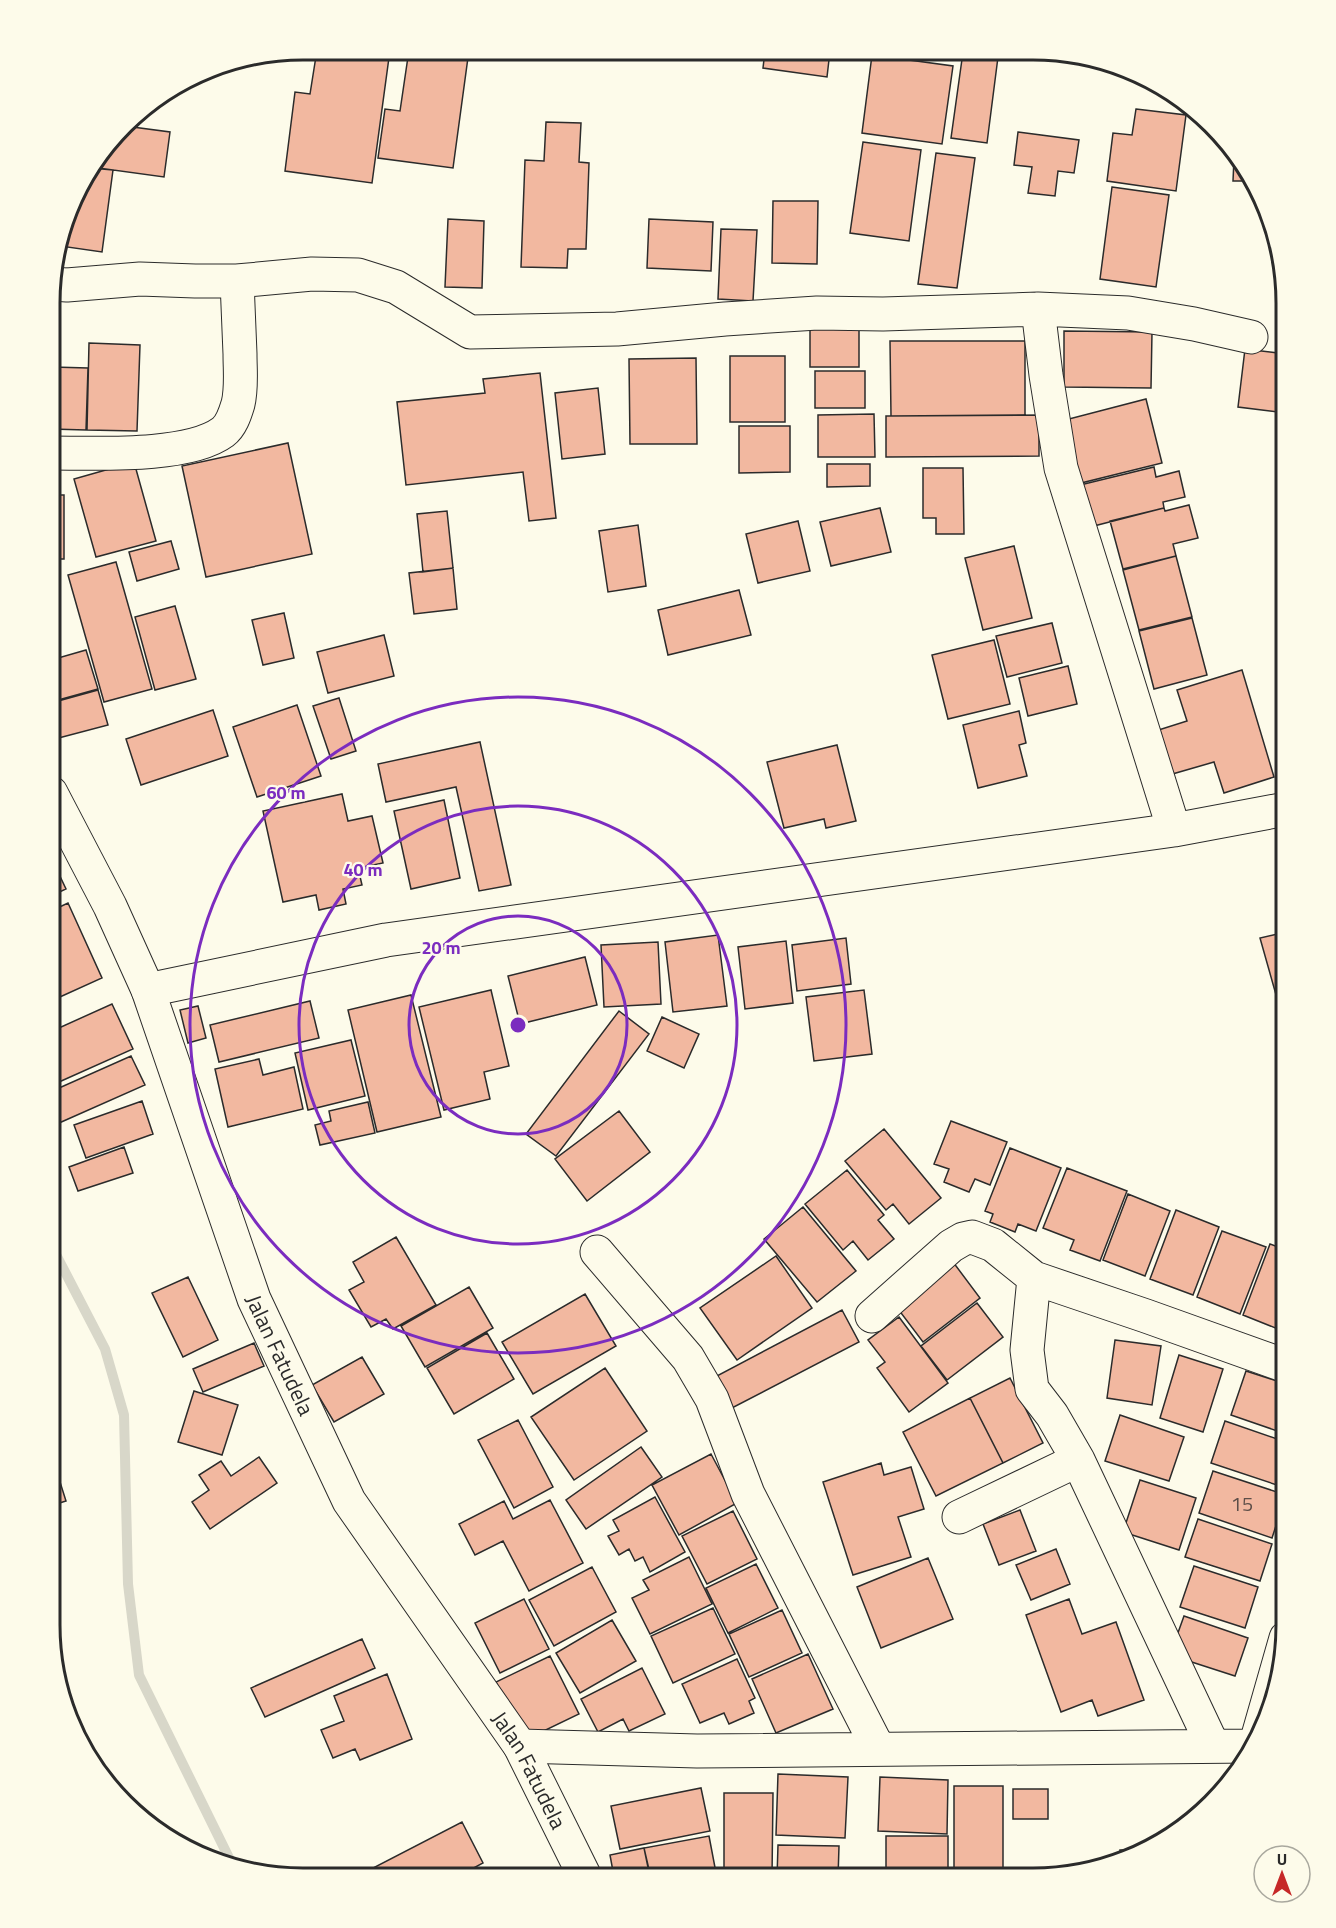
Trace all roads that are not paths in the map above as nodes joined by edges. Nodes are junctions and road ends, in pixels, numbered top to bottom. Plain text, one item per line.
1 (237, 281) junction
2 (61, 285) edge
3 (1038, 309) junction
4 (1251, 337) dead end
5 (60, 453) edge
6 (60, 810) edge
7 (1276, 812) edge
8 (1174, 830) junction
9 (148, 990) junction
10 (597, 1252) dead end
11 (1034, 1278) junction
12 (872, 1316) dead end
13 (1276, 1362) edge
14 (1078, 1460) junction
15 (959, 1517) dead end
16 (520, 1746) junction
17 (1213, 1746) junction
18 (1243, 1746) edge
19 (878, 1748) junction
20 (581, 1868) edge

1 - 2 street
1 - 3 street
1 - 5 street
3 - 4 street
3 - 8 street
6 - 9 street, Jalan Fatudela
7 - 8 street
8 - 9 street
9 - 16 street, Jalan Fatudela
10 - 19 street
11 - 12 street
11 - 13 street
11 - 14 street
14 - 15 street
14 - 17 street
16 - 19 street
16 - 20 street, Jalan Fatudela
17 - 18 street
17 - 19 street

